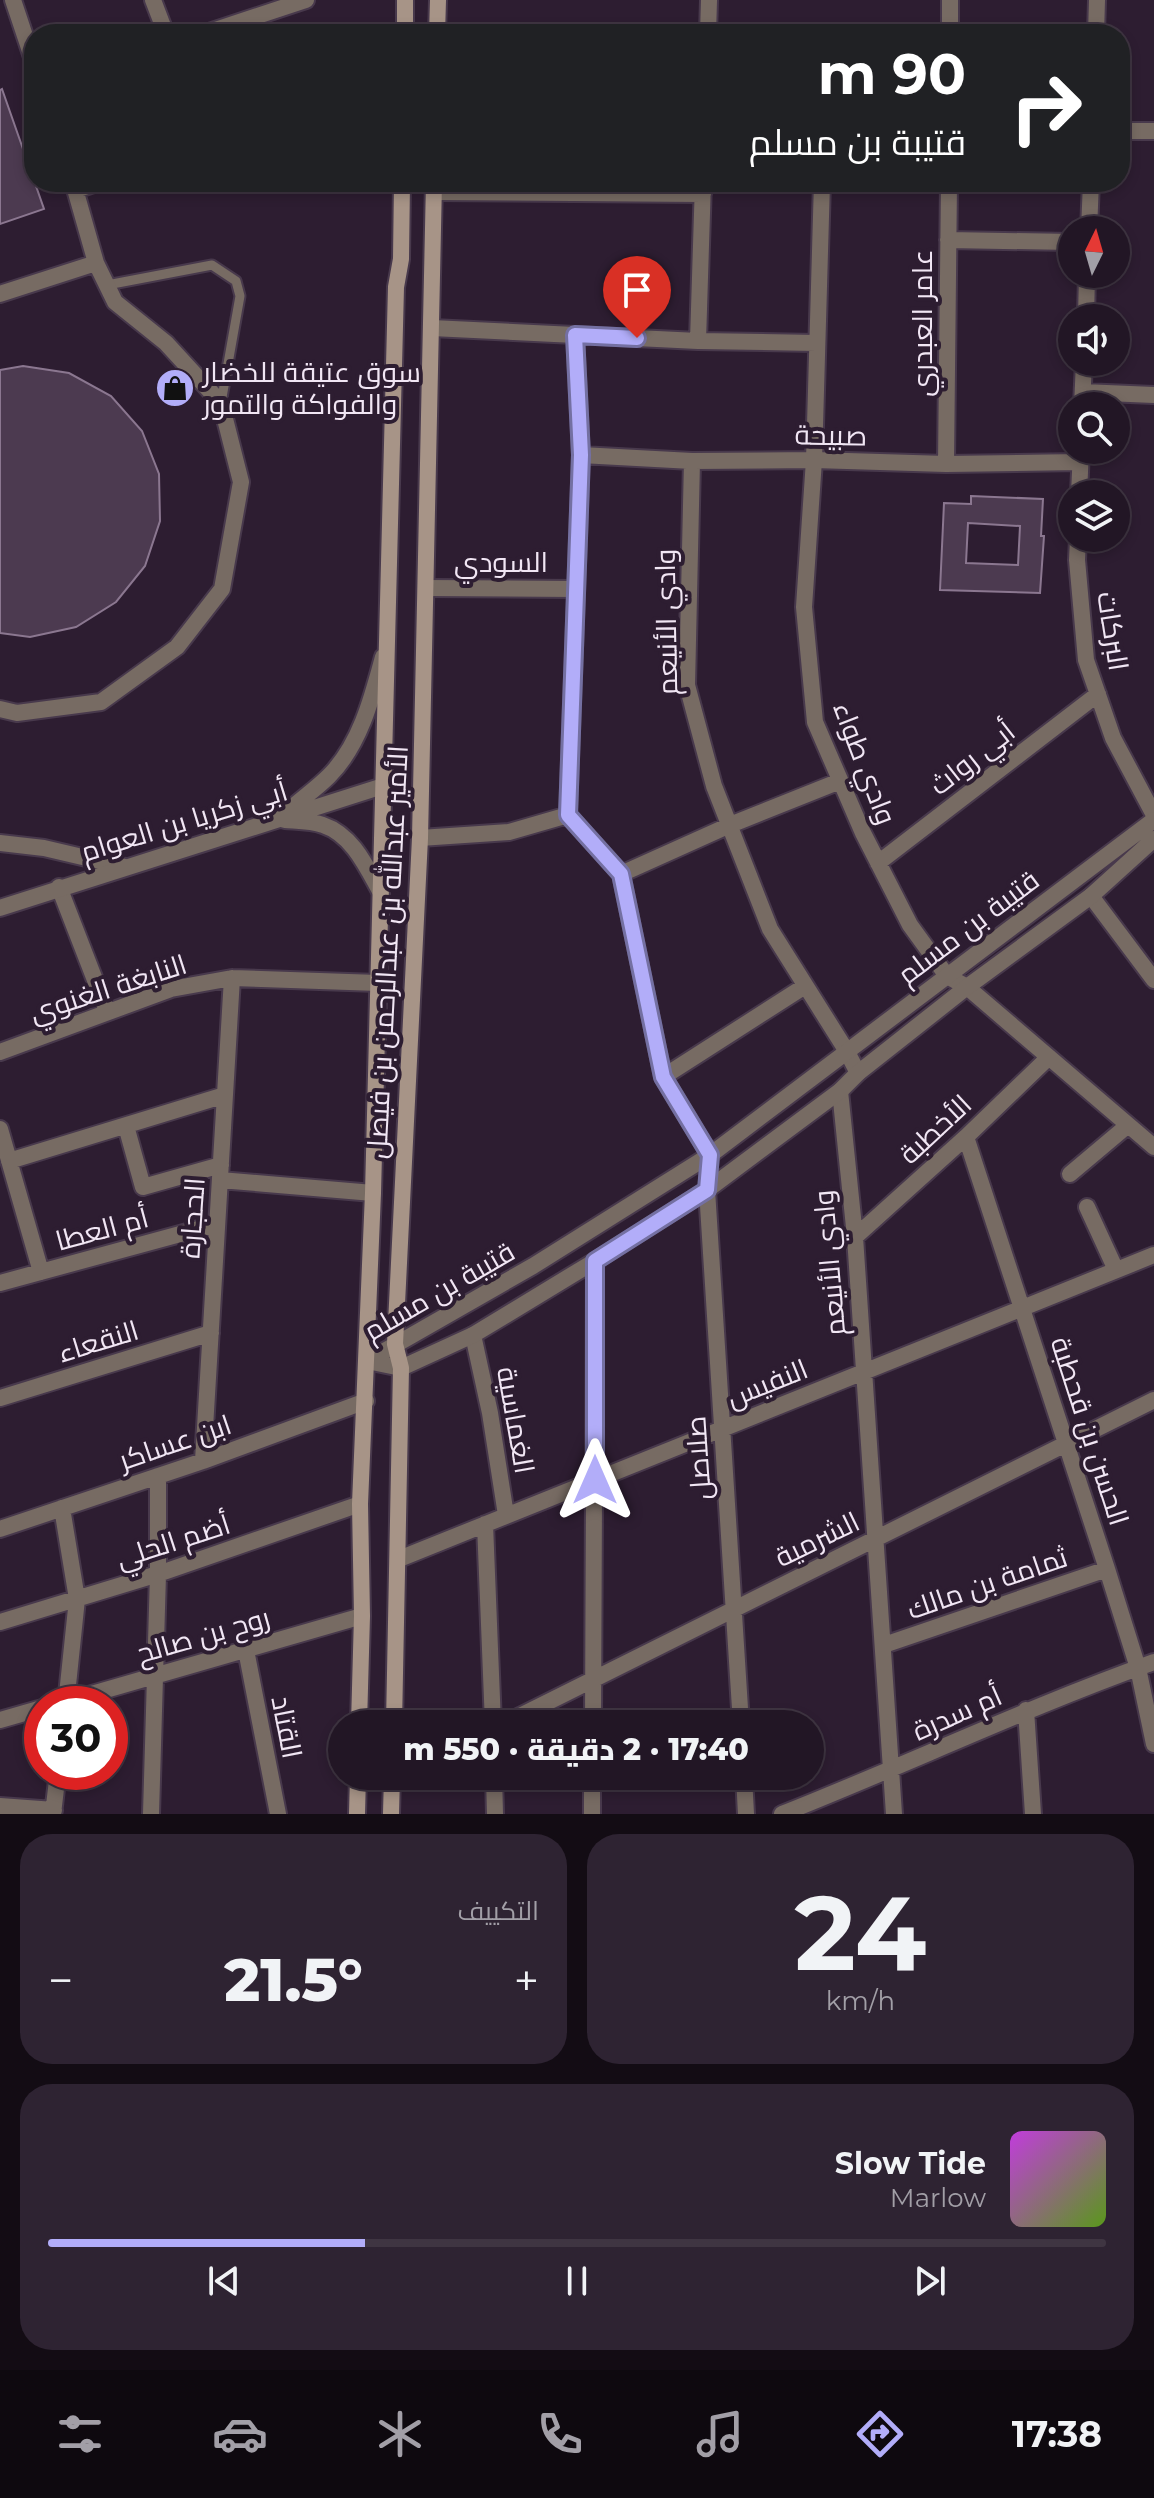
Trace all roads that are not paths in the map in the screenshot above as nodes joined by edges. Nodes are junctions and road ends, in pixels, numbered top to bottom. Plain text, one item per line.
1 (13, 0) edge
2 (153, 0) edge
3 (306, 0) edge
4 (405, 0) edge
5 (438, 0) edge
6 (709, 0) edge
7 (950, 0) edge
8 (1097, 0) edge
9 (162, 24) edge
10 (233, 24) edge
11 (405, 24) edge
12 (437, 24) edge
13 (708, 24) edge
14 (950, 24) edge
15 (1096, 24) edge
16 (24, 33) edge
17 (1130, 131) edge
18 (1154, 131) edge
19 (77, 192) edge
20 (402, 192) edge
21 (434, 192) edge
22 (703, 192) edge
23 (822, 192) edge
24 (949, 192) edge
25 (1091, 192) edge
26 (1090, 216) edge
27 (948, 240) junction
28 (1058, 242) edge
29 (96, 263) junction
30 (107, 285) junction
31 (0, 294) edge
32 (432, 328) junction
33 (575, 335) junction
34 (698, 341) junction
35 (816, 343) junction
36 (1154, 395) edge
37 (1130, 396) edge
38 (221, 403) junction
39 (581, 455) junction
40 (1058, 457) edge
41 (814, 460) junction
42 (692, 461) junction
43 (946, 464) junction
44 (1077, 552) edge
45 (426, 588) junction
46 (576, 589) junction
47 (387, 641) junction
48 (1098, 694) junction
49 (0, 709) edge
50 (840, 781) junction
51 (383, 786) junction
52 (568, 815) junction
53 (1154, 817) edge
54 (279, 819) junction
55 (730, 825) junction
56 (420, 838) junction
57 (1154, 839) edge
58 (0, 843) edge
59 (878, 863) junction
60 (125, 867) junction
61 (621, 874) junction
62 (59, 887) junction
63 (381, 893) junction
64 (1091, 896) junction
65 (0, 908) edge
66 (947, 976) junction
67 (232, 978) junction
68 (1154, 980) edge
69 (378, 983) junction
70 (805, 986) junction
71 (967, 987) junction
72 (107, 1011) junction
73 (846, 1050) junction
74 (0, 1052) edge
75 (1049, 1057) junction
76 (858, 1073) junction
77 (663, 1077) junction
78 (840, 1091) junction
79 (225, 1095) junction
80 (126, 1126) junction
81 (1127, 1126) junction
82 (0, 1129) edge
83 (966, 1137) junction
84 (1154, 1147) edge
85 (710, 1155) junction
86 (9, 1161) junction
87 (221, 1172) junction
88 (1070, 1174) dead end
89 (707, 1190) junction
90 (373, 1193) junction
91 (1087, 1207) dead end
92 (217, 1224) junction
93 (855, 1237) junction
94 (1154, 1255) edge
95 (595, 1261) junction
96 (1116, 1270) junction
97 (41, 1272) junction
98 (0, 1283) edge
99 (1023, 1307) junction
100 (211, 1333) junction
101 (473, 1335) junction
102 (395, 1344) junction
103 (367, 1361) junction
104 (401, 1368) junction
105 (864, 1371) junction
106 (0, 1398) edge
107 (1154, 1400) edge
108 (366, 1401) junction
109 (722, 1429) junction
110 (1068, 1443) junction
111 (203, 1461) junction
112 (158, 1476) junction
113 (595, 1480) junction
114 (360, 1504) junction
115 (62, 1508) junction
116 (506, 1515) junction
117 (485, 1524) junction
118 (0, 1529) edge
119 (876, 1539) junction
120 (399, 1559) junction
121 (1107, 1569) junction
122 (158, 1574) junction
123 (77, 1599) junction
124 (735, 1609) junction
125 (362, 1616) junction
126 (0, 1622) edge
127 (884, 1645) junction
128 (246, 1650) junction
129 (1146, 1665) edge
130 (156, 1676) junction
131 (594, 1679) junction
132 (66, 1686) edge
133 (122, 1686) edge
134 (359, 1710) edge
135 (394, 1710) edge
136 (492, 1710) edge
137 (532, 1710) edge
138 (593, 1710) edge
139 (740, 1710) edge
140 (1026, 1710) junction
141 (24, 1713) edge
142 (0, 1720) edge
143 (1154, 1744) edge
144 (890, 1771) junction
145 (56, 1790) edge
146 (358, 1790) edge
147 (394, 1790) edge
148 (494, 1790) edge
149 (592, 1790) edge
150 (745, 1790) edge
151 (0, 1806) edge
152 (54, 1812) edge
153 (151, 1814) edge
154 (278, 1814) edge
155 (357, 1814) edge
156 (391, 1814) edge
157 (495, 1814) edge
158 (592, 1814) edge
159 (746, 1814) edge
160 (782, 1814) edge
161 (894, 1814) edge
162 (1033, 1814) edge

1 - 16 street
2 - 9 street
3 - 10 street
4 - 11 main road
5 - 12 main road
6 - 13 street
7 - 14 street
8 - 15 street
17 - 18 street
19 - 29 street
20 - 47 main road, الأمير عبدالله بن عبدالرحمن بن فيصل
21 - 32 main road, الأمير عبدالله بن عبدالرحمن بن فيصل
22 - 34 street
23 - 35 street, وادي طواء
24 - 27 street, عامر العبدري
25 - 26 street
27 - 28 street
27 - 43 street, عامر العبدري
29 - 30 street
29 - 31 street
30 - 38 street
30 - 38 lane
32 - 33 street
32 - 45 main road, الأمير عبدالله بن عبدالرحمن بن فيصل
33 - 34 street
33 - 39 street, السودي
34 - 35 street
35 - 41 street, وادي طواء
36 - 37 street
38 - 49 street
39 - 42 street, صبيحة
39 - 46 street, السودي
40 - 43 street, صبيحة
41 - 42 street, صبيحة
41 - 43 street, صبيحة
41 - 50 street, وادي طواء
42 - 55 street, وادي الأنيعم
44 - 48 street, البركات
45 - 46 street, السودي
45 - 56 main road, الأمير عبدالله بن عبدالرحمن بن فيصل
46 - 52 street, السودي
47 - 51 main road, الأمير عبدالله بن عبدالرحمن بن فيصل
47 - 54 street, الأمير عبدالله بن عبدالرحمن بن فيصل
48 - 53 street, البركات
48 - 59 street, أبي رواث
50 - 55 street
50 - 59 street, وادي طواء
51 - 54 street, أبي زكريا بن العوام
51 - 63 main road, الأمير عبدالله بن عبدالرحمن بن فيصل
52 - 56 street
52 - 61 street
53 - 66 street, قتيبة بن مسلم
54 - 60 street, أبي زكريا بن العوام
54 - 63 street, الأمير عبدالله بن عبدالرحمن بن فيصل
55 - 61 street
55 - 70 street, وادي الأنيعم
56 - 102 main road, الأمير عبدالله بن عبدالرحمن بن فيصل
57 - 64 street, قتيبة بن مسلم
58 - 60 street
59 - 66 street, وادي طواء
60 - 62 street, أبي زكريا بن العوام
61 - 77 street
62 - 65 street, أبي زكريا بن العوام
62 - 72 street
63 - 69 main road, الأمير عبدالله بن عبدالرحمن بن فيصل
64 - 68 street
64 - 71 street, قتيبة بن مسلم
66 - 71 street, وادي طواء
66 - 73 street, قتيبة بن مسلم
67 - 69 street, النابغة الغنوي
67 - 72 street, النابغة الغنوي
67 - 79 street, الحجارة
69 - 90 main road, الأمير عبدالله بن عبدالرحمن بن فيصل
70 - 73 street, وادي الأنيعم
70 - 77 street
71 - 75 street, وادي طواء
71 - 76 street, قتيبة بن مسلم
72 - 74 street, النابغة الغنوي
73 - 76 street, وادي الأنيعم
73 - 85 street, قتيبة بن مسلم
75 - 81 street, وادي طواء
75 - 83 street, الأخطبة
76 - 78 street, قتيبة بن مسلم
77 - 85 street
78 - 89 street, قتيبة بن مسلم
78 - 93 street, وادي الأنيعم
79 - 80 street
79 - 87 street, الحجارة
80 - 86 street
80 - 87 street
81 - 84 street, وادي طواء
81 - 88 street
82 - 86 street
83 - 93 street, الأخطبة
83 - 99 street, الحسن بن قحطبة
85 - 89 street
85 - 102 street, قتيبة بن مسلم
86 - 97 street
87 - 90 street
87 - 92 street, الحجارة
89 - 95 street, قتيبة بن مسلم
89 - 109 street, صلاصل
90 - 103 main road, الأمير عبدالله بن عبدالرحمن بن فيصل
91 - 96 street
92 - 97 street, أم العطا
92 - 100 street, الحجارة
93 - 105 street, وادي الأنيعم
94 - 96 street, النفيس
95 - 101 street, قتيبة بن مسلم
95 - 113 street
96 - 99 street, النفيس
97 - 98 street, أم العطا
99 - 105 street, النفيس
99 - 110 street, الحسن بن قحطبة
100 - 106 street, النقعاء
100 - 111 street, الحجارة
101 - 104 street, قتيبة بن مسلم
101 - 116 street, الغماسية
102 - 103 street, قتيبة بن مسلم
102 - 104 main road, الأمير عبدالله بن عبدالرحمن بن فيصل
103 - 104 street, قتيبة بن مسلم
103 - 108 main road, الأمير عبدالله بن عبدالرحمن بن فيصل
104 - 120 main road, الأمير عبدالله بن عبدالرحمن بن فيصل
105 - 109 street, النفيس
105 - 119 street, وادي الأنيعم
107 - 110 street, الشرمية
108 - 111 street, ابن عساكر
108 - 114 main road, الأمير عبدالله بن عبدالرحمن بن فيصل
109 - 113 street, النفيس
109 - 124 street, صلاصل
110 - 119 street, الشرمية
110 - 121 street, الحسن بن قحطبة
111 - 112 street, ابن عساكر
112 - 115 street, ابن عساكر
112 - 122 street
113 - 116 street, النفيس
113 - 131 street
114 - 122 street, أضم الحلي
114 - 125 main road, الأمير عبدالله بن عبدالرحمن بن فيصل
115 - 118 street, ابن عساكر
115 - 123 street
116 - 117 street, النفيس
117 - 120 street, النفيس
117 - 136 street
119 - 124 street, الشرمية
119 - 127 street, وادي الأنيعم
120 - 135 main road, الأمير عبدالله بن عبدالرحمن بن فيصل
121 - 127 street, ثمامة بن مالك
121 - 129 street, الحسن بن قحطبة
122 - 123 street, أضم الحلي
122 - 130 street
123 - 126 street, أضم الحلي
123 - 132 street
124 - 131 street, الشرمية
124 - 139 street, صلاصل
125 - 128 street, روح بن صالح
125 - 134 main road, الأمير عبدالله بن عبدالرحمن بن فيصل
127 - 144 street, وادي الأنيعم
128 - 130 street, روح بن صالح
128 - 154 street, القتاد
129 - 140 street, أم سدرة
129 - 143 street, الحسن بن قحطبة
130 - 133 street, روح بن صالح
130 - 153 street
131 - 137 street, الشرمية
131 - 138 street
140 - 144 street, أم سدرة
140 - 162 street
141 - 142 street
144 - 160 street, أم سدرة
144 - 161 street, وادي الأنيعم
145 - 152 street
146 - 155 main road
147 - 156 main road
148 - 157 street
149 - 158 street
150 - 159 street
151 - 152 street

